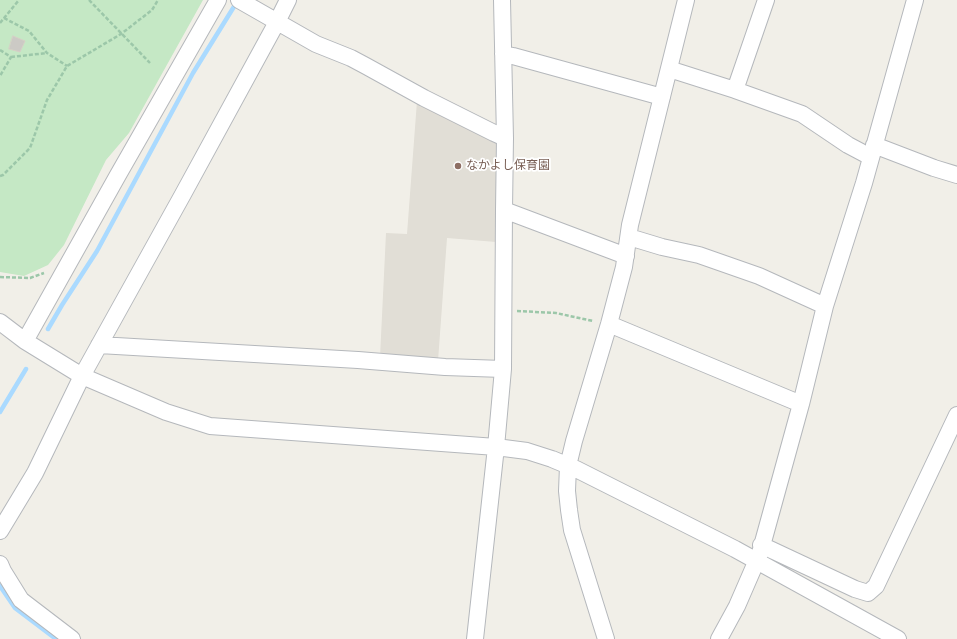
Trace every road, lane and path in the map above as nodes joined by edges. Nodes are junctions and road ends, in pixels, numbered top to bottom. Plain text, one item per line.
1 (19, 0) edge
2 (89, 0) edge
3 (158, 0) edge
4 (218, 0) edge
5 (239, 0) edge
6 (288, 0) edge
7 (502, 0) edge
8 (686, 0) edge
9 (766, 0) edge
10 (915, 0) edge
11 (4, 18) junction
12 (277, 22) junction
13 (0, 23) edge
14 (122, 34) junction
15 (0, 50) edge
16 (47, 53) junction
17 (503, 54) junction
18 (11, 56) junction
19 (150, 63) dead end
20 (67, 66) junction
21 (669, 69) junction
22 (0, 76) edge
23 (735, 90) junction
24 (662, 97) junction
25 (505, 138) junction
26 (873, 150) junction
27 (957, 175) edge
28 (0, 176) edge
29 (504, 210) junction
30 (629, 237) junction
31 (626, 256) junction
32 (50, 271) dead end
33 (0, 277) edge
34 (825, 306) junction
35 (503, 310) junction
36 (0, 322) edge
37 (609, 324) junction
38 (24, 341) junction
39 (100, 345) junction
40 (503, 369) junction
41 (82, 376) junction
42 (801, 404) junction
43 (957, 415) edge
44 (496, 447) junction
45 (568, 466) junction
46 (0, 531) edge
47 (761, 545) junction
48 (757, 561) junction
49 (0, 564) edge
50 (72, 639) edge
51 (475, 639) edge
52 (606, 639) edge
53 (719, 639) edge
54 (898, 639) edge

1 - 11 path
2 - 14 path
3 - 14 path
4 - 38 street
5 - 12 street
6 - 12 street
7 - 17 street
8 - 21 street
9 - 23 street
10 - 26 street
11 - 13 path
11 - 16 path
12 - 25 street
12 - 39 street
14 - 19 path
14 - 20 path
15 - 18 path
16 - 18 path
16 - 20 path
17 - 24 street
17 - 25 street
18 - 22 path
20 - 28 path
21 - 23 street
21 - 24 street
23 - 26 street
24 - 30 street
25 - 29 street
26 - 27 street
26 - 34 street
29 - 31 street
29 - 35 street
30 - 31 street
30 - 34 street
31 - 37 street
32 - 33 path
34 - 42 street
35 - 37 path
35 - 40 street
36 - 38 street
37 - 42 street
37 - 45 street
38 - 41 street
39 - 40 street
39 - 41 street
40 - 44 street
41 - 44 street
41 - 46 street
42 - 47 street
43 - 47 street
44 - 45 street
44 - 51 street
45 - 48 street
45 - 52 street
47 - 48 street
48 - 53 street
48 - 54 street
49 - 50 street

